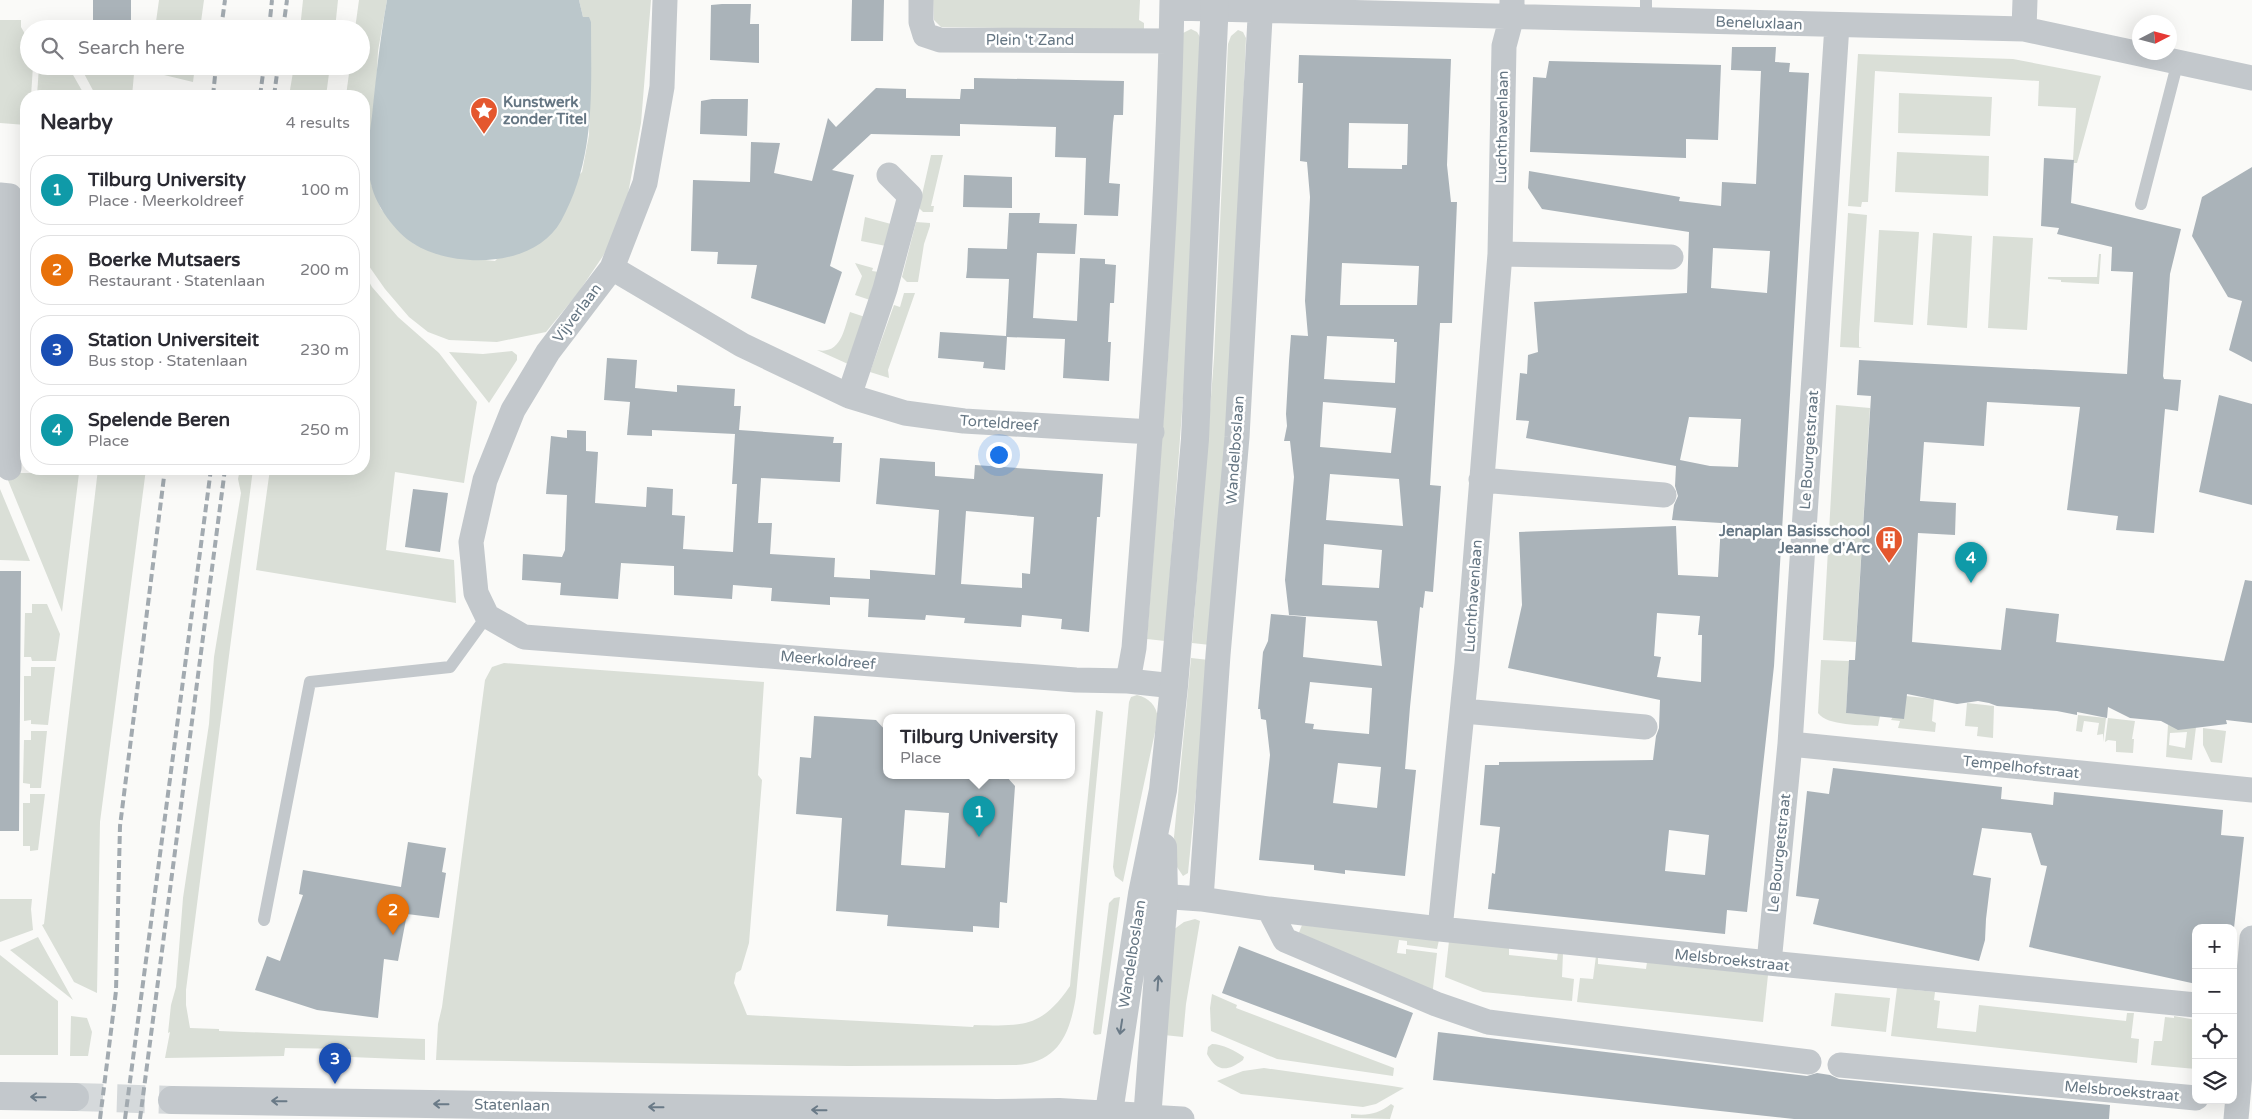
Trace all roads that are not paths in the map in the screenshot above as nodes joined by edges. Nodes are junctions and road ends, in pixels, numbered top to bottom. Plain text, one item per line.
1 (664, 0) edge
2 (921, 0) edge
3 (2025, 0) edge
4 (1172, 4) edge
5 (1215, 5) edge
6 (1261, 5) edge
7 (1512, 8) edge
8 (1646, 10) edge
9 (1837, 25) junction
10 (2024, 29) junction
11 (1171, 41) junction
12 (2178, 61) junction
13 (2252, 78) edge
14 (889, 175) dead end
15 (0, 195) edge
16 (2141, 204) dead end
17 (1500, 254) junction
18 (1671, 258) dead end
19 (612, 268) junction
20 (849, 396) junction
21 (3, 414) edge
22 (1152, 432) junction
23 (9, 468) dead end
24 (1481, 480) junction
25 (1664, 495) dead end
26 (487, 616) junction
27 (1128, 680) junction
28 (1174, 686) junction
29 (1463, 711) junction
30 (1645, 727) dead end
31 (1790, 744) junction
32 (2252, 790) edge
33 (1152, 895) junction
34 (1201, 899) junction
35 (1269, 909) junction
36 (264, 920) dead end
37 (1440, 929) junction
38 (2252, 938) edge
39 (1768, 964) junction
40 (2192, 1005) edge
41 (2243, 1010) edge
42 (1809, 1062) dead end
43 (1840, 1065) dead end
44 (0, 1096) edge
45 (75, 1097) tunnel mouth
46 (2192, 1098) edge
47 (172, 1100) tunnel mouth
48 (2235, 1106) edge
49 (1109, 1117) edge
50 (1147, 1118) edge
51 (1182, 1119) edge

1 - 19 street, Vijverlaan
2 - 11 street, Plein 't Zand
3 - 10 street
4 - 5 street, Beneluxlaan
4 - 11 street
5 - 6 street, Beneluxlaan
5 - 28 street, Wandelboslaan
6 - 7 street, Beneluxlaan
6 - 34 street, Wandelboslaan
7 - 8 street, Beneluxlaan
7 - 17 street, Luchthavenlaan
8 - 9 street, Beneluxlaan
9 - 10 street, Beneluxlaan
9 - 31 street, Le Bourgetstraat
10 - 12 street, Beneluxlaan
11 - 22 street
12 - 13 street, Beneluxlaan
12 - 16 lane
14 - 20 street
15 - 21 street
17 - 18 street
17 - 24 street, Luchthavenlaan
19 - 20 street, Torteldreef
19 - 26 street, Vijverlaan
20 - 22 street, Torteldreef
21 - 23 street
22 - 27 street
24 - 25 street
24 - 29 street, Luchthavenlaan
26 - 27 street, Meerkoldreef
26 - 36 lane
27 - 28 street, Meerkoldreef
28 - 33 street, Wandelboslaan
29 - 30 street
29 - 37 street, Luchthavenlaan
31 - 32 street, Tempelhofstraat
31 - 39 street, Le Bourgetstraat
33 - 34 street, Melsbroekstraat
33 -> 49 street, Wandelboslaan
50 -> 33 street, Wandelboslaan
34 - 35 street, Melsbroekstraat
35 - 37 street, Melsbroekstraat
35 - 42 street
37 - 39 street, Melsbroekstraat
38 - 41 street
39 - 40 street, Melsbroekstraat
41 - 48 street
43 - 46 street, Melsbroekstraat
45 -> 44 street
49 -> 47 street, Statenlaan
49 - 50 street, Statenlaan
50 - 51 street, Statenlaan

